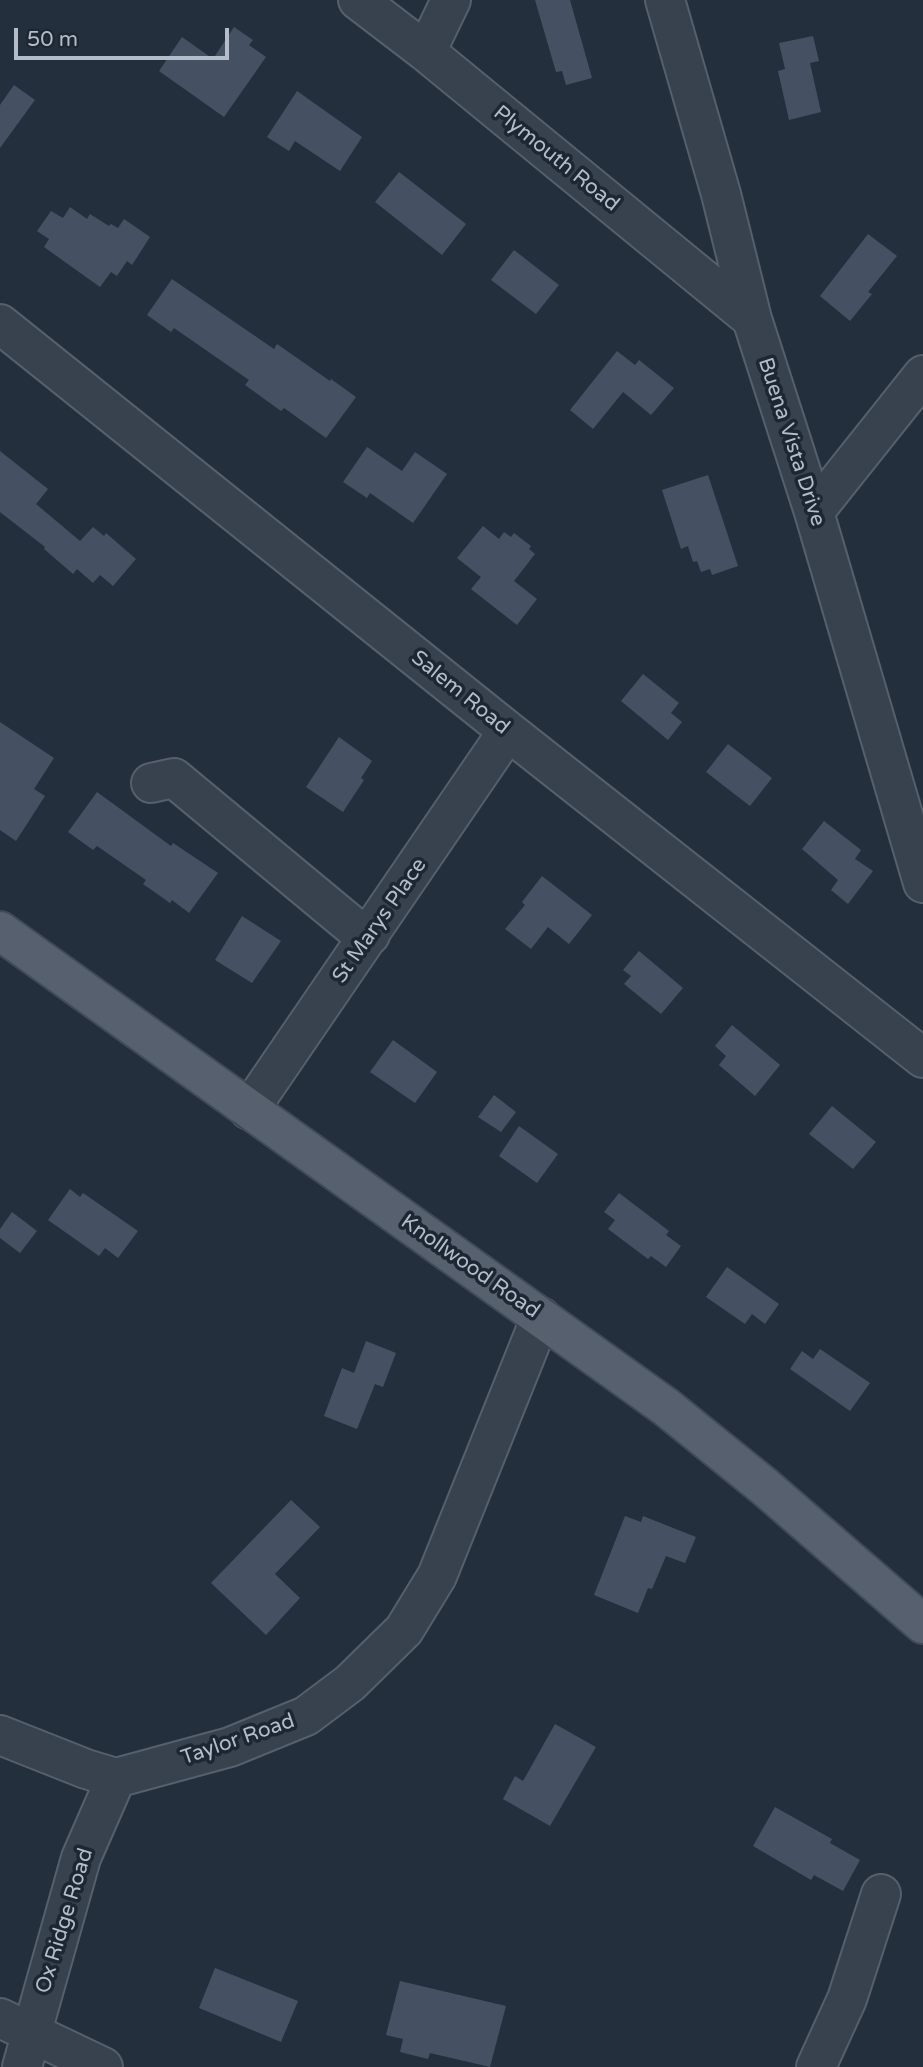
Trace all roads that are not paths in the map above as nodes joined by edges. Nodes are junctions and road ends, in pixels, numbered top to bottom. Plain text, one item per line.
1 (358, 0) edge
2 (451, 0) edge
3 (665, 0) edge
4 (426, 52) junction
5 (752, 319) junction
6 (0, 324) edge
7 (923, 375) edge
8 (814, 512) junction
9 (508, 731) junction
10 (151, 783) dead end
11 (923, 883) edge
12 (0, 931) edge
13 (370, 935) junction
14 (923, 1058) edge
15 (249, 1110) junction
16 (541, 1317) junction
17 (923, 1624) edge
18 (0, 1735) edge
19 (116, 1778) junction
20 (881, 1894) dead end
21 (18, 2039) edge
22 (103, 2067) edge
23 (816, 2067) edge

1 - 4 street, Plymouth Road
2 - 4 street
3 - 5 street, Buena Vista Drive
4 - 5 street, Plymouth Road
5 - 8 street, Buena Vista Drive
6 - 9 street, Salem Road
7 - 8 street
8 - 11 street, Buena Vista Drive
9 - 13 street, St Marys Place
9 - 14 street, Salem Road
10 - 13 street
12 - 15 main road, Knollwood Road
13 - 15 street, St Marys Place
15 - 16 main road, Knollwood Road
16 - 17 main road, Knollwood Road
16 - 19 street, Taylor Road
18 - 19 street
19 - 21 street, Ox Ridge Road
20 - 23 street
21 - 22 street

